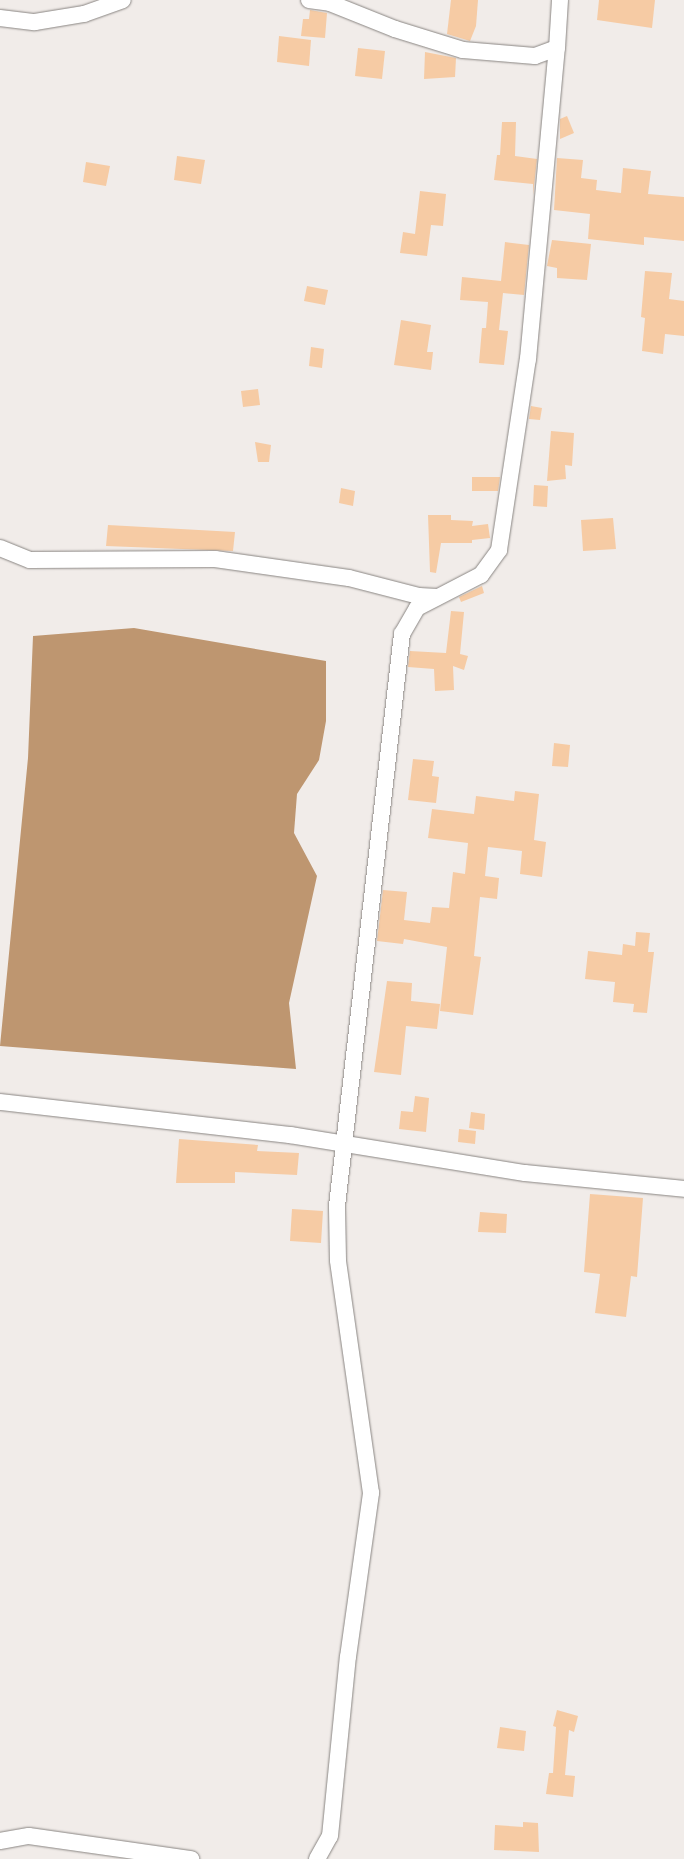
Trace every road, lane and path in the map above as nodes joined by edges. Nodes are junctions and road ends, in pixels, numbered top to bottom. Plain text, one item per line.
1 (123, 0) edge
2 (309, 0) edge
3 (560, 0) edge
4 (0, 18) edge
5 (556, 48) junction
6 (0, 548) edge
7 (438, 597) junction
8 (0, 1102) edge
9 (347, 1144) junction
10 (684, 1189) edge
11 (0, 1841) edge
12 (191, 1859) edge
13 (317, 1859) edge

1 - 4 street
2 - 5 street
3 - 5 street
5 - 7 street
6 - 7 street
7 - 9 street
8 - 9 street
9 - 10 street
9 - 13 street
11 - 12 street

